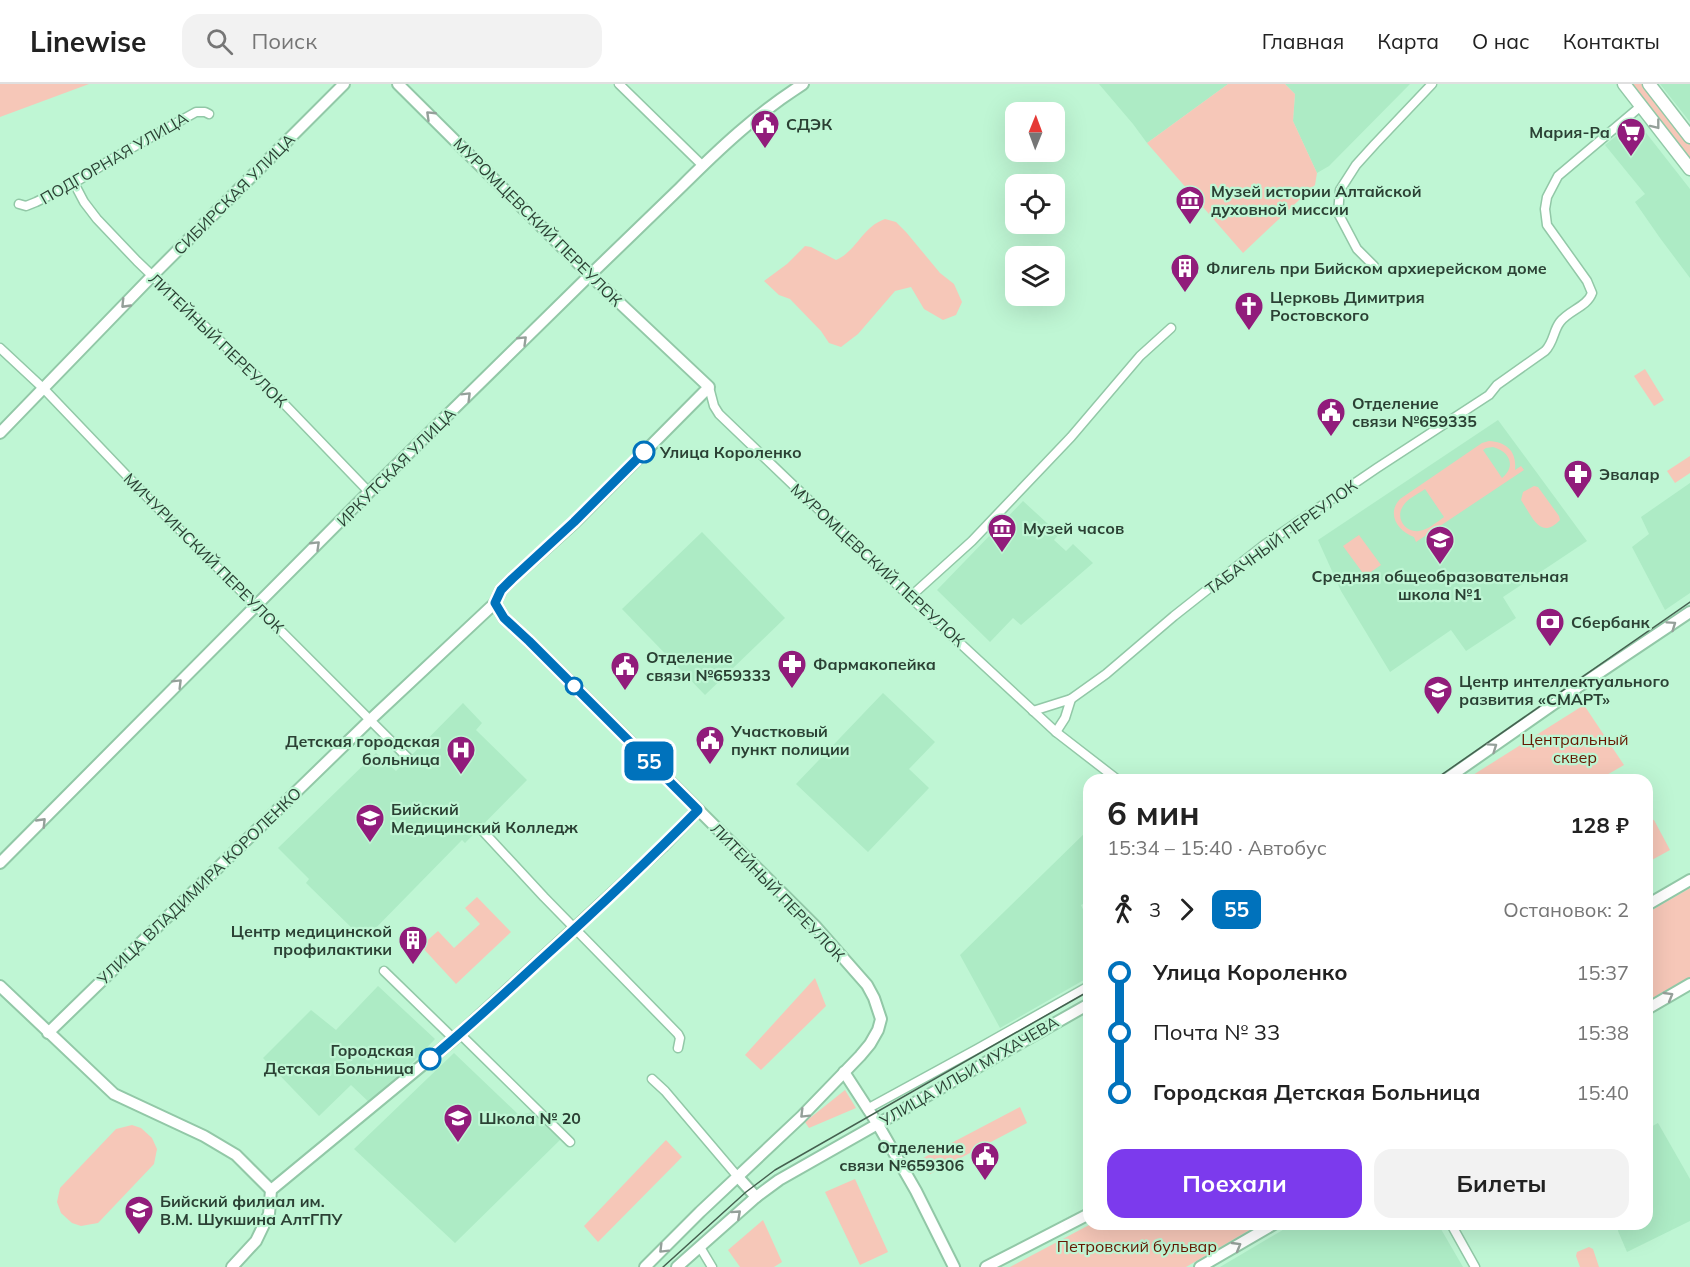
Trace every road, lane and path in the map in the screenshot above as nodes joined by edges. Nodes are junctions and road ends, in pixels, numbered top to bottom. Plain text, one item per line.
1 (344, 84) edge
2 (398, 84) edge
3 (619, 84) edge
4 (803, 84) edge
5 (1432, 84) edge
6 (1624, 84) edge
7 (1649, 84) edge
8 (1641, 106) junction
9 (209, 114) dead end
10 (1690, 137) edge
11 (702, 165) junction
12 (1690, 169) edge
13 (74, 183) junction
14 (19, 204) dead end
15 (1374, 266) dead end
16 (153, 275) junction
17 (590, 275) junction
18 (1171, 328) dead end
19 (0, 348) edge
20 (709, 387) junction
21 (44, 389) junction
22 (0, 433) edge
23 (369, 492) junction
24 (910, 597) junction
25 (495, 603) junction
26 (256, 605) junction
27 (1690, 612) edge
28 (1071, 699) junction
29 (1034, 711) junction
30 (370, 720) junction
31 (1056, 732) junction
32 (409, 759) dead end
33 (1110, 774) edge
34 (1454, 774) edge
35 (698, 810) junction
36 (480, 828) dead end
37 (0, 863) edge
38 (1690, 880) edge
39 (1653, 902) edge
40 (575, 928) junction
41 (384, 971) dead end
42 (1690, 984) edge
43 (0, 986) edge
44 (1083, 989) edge
45 (1653, 1006) edge
46 (1083, 1007) edge
47 (48, 1033) junction
48 (457, 1037) junction
49 (678, 1048) dead end
50 (844, 1072) junction
51 (652, 1079) dead end
52 (867, 1108) junction
53 (878, 1123) junction
54 (570, 1142) dead end
55 (738, 1177) junction
56 (271, 1190) junction
57 (756, 1197) junction
58 (1083, 1217) edge
59 (1264, 1230) edge
60 (1454, 1230) edge
61 (700, 1247) junction
62 (232, 1267) edge
63 (645, 1267) edge
64 (677, 1267) edge
65 (712, 1267) edge
66 (954, 1267) edge
67 (987, 1267) edge
68 (1200, 1267) edge
69 (1475, 1267) edge

1 - 16 street, СИБИРСКАЯ УЛИЦА
17 -> 2 street, МУРОМЦЕВСКИЙ ПЕРЕУЛОК
3 - 11 street
4 - 11 street, ИРКУТСКАЯ УЛИЦА
5 - 15 street
6 - 8 main road
7 - 10 main road
8 -> 12 main road
8 - 28 street, ТАБАЧНЫЙ ПЕРЕУЛОК
9 - 13 street, ПОДГОРНАЯ УЛИЦА
11 - 17 street, ИРКУТСКАЯ УЛИЦА
13 - 14 street, ПОДГОРНАЯ УЛИЦА
13 - 16 street, ЛИТЕЙНЫЙ ПЕРЕУЛОК
16 -> 21 street, СИБИРСКАЯ УЛИЦА
16 - 23 street, ЛИТЕЙНЫЙ ПЕРЕУЛОК
17 - 20 street, МУРОМЦЕВСКИЙ ПЕРЕУЛОК
23 -> 17 street, ИРКУТСКАЯ УЛИЦА
18 - 24 street
19 - 21 street, МИЧУРИНСКИЙ ПЕРЕУЛОК
20 - 24 street, МУРОМЦЕВСКИЙ ПЕРЕУЛОК
20 - 25 street, УЛИЦА ВЛАДИМИРА КОРОЛЕНКО
21 - 22 street, СИБИРСКАЯ УЛИЦА
21 - 26 street, МИЧУРИНСКИЙ ПЕРЕУЛОК
26 -> 23 street, ИРКУТСКАЯ УЛИЦА
24 - 29 street, МУРОМЦЕВСКИЙ ПЕРЕУЛОК
25 - 30 street, УЛИЦА ВЛАДИМИРА КОРОЛЕНКО
25 - 35 street, ЛИТЕЙНЫЙ ПЕРЕУЛОК
26 - 30 street, МИЧУРИНСКИЙ ПЕРЕУЛОК
37 -> 26 street, ИРКУТСКАЯ УЛИЦА
34 -> 27 street
28 - 29 street, ТАБАЧНЫЙ ПЕРЕУЛОК
28 - 31 street
29 - 31 street, МУРОМЦЕВСКИЙ ПЕРЕУЛОК
30 - 32 street, МИЧУРИНСКИЙ ПЕРЕУЛОК
30 - 47 street, УЛИЦА ВЛАДИМИРА КОРОЛЕНКО
31 - 33 street, МУРОМЦЕВСКИЙ ПЕРЕУЛОК
35 - 40 street
35 - 50 street, ЛИТЕЙНЫЙ ПЕРЕУЛОК
36 - 40 street
38 - 39 street
40 - 48 street
40 - 49 street
41 - 48 street
45 -> 42 street
43 - 47 street
44 - 52 street
46 - 53 street, УЛИЦА ИЛЬИ МУХАЧЕВА
47 - 56 street
48 - 54 street
48 - 56 street
50 - 52 street
50 -> 55 street
51 - 55 street
52 - 53 street
53 - 57 street, УЛИЦА ИЛЬИ МУХАЧЕВА
53 - 66 street
55 - 57 street
55 -> 63 street
56 - 62 street
61 -> 57 street, УЛИЦА ИЛЬИ МУХАЧЕВА
58 - 67 street
68 -> 59 street
60 - 69 street
61 - 64 street, УЛИЦА ИЛЬИ МУХАЧЕВА
61 - 65 street

